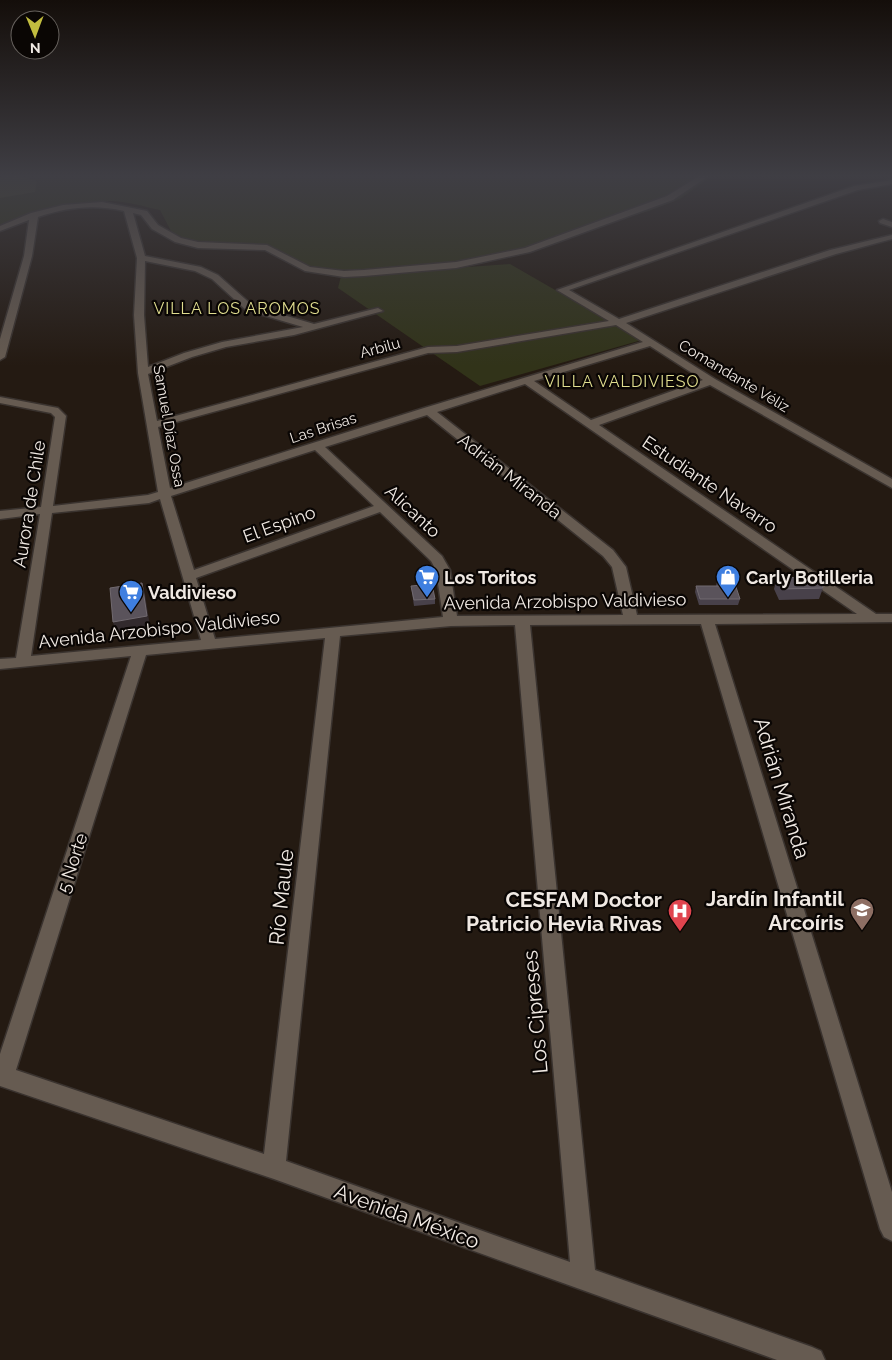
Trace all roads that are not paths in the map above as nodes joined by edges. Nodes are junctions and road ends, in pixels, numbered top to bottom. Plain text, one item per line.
1 (31, 238) edge
2 (136, 238) edge
3 (175, 238) edge
4 (559, 238) edge
5 (712, 238) edge
6 (886, 238) edge
7 (141, 258) junction
8 (378, 311) dead end
9 (618, 322) junction
10 (312, 326) junction
11 (651, 343) junction
12 (0, 357) edge
13 (143, 374) junction
14 (526, 380) junction
15 (711, 381) junction
16 (0, 400) edge
17 (428, 410) junction
18 (590, 424) junction
19 (154, 425) junction
20 (317, 446) junction
21 (892, 484) edge
22 (164, 494) junction
23 (383, 507) junction
24 (46, 510) junction
25 (0, 515) edge
26 (189, 576) junction
27 (631, 618) junction
28 (706, 618) junction
29 (873, 618) junction
30 (892, 618) edge
31 (522, 619) junction
32 (451, 621) junction
33 (333, 631) junction
34 (209, 643) junction
35 (141, 649) junction
36 (22, 662) junction
37 (0, 664) edge
38 (2, 1076) edge
39 (274, 1168) junction
40 (892, 1229) edge
41 (584, 1280) junction
42 (812, 1360) edge

1 - 12 street
2 - 7 street, Samuel Díaz Ossa
3 - 4 street
5 - 9 street, Comandante Véliz
6 - 9 street, Arbilu
7 - 10 street
7 - 13 street, Samuel Díaz Ossa
8 - 10 street
9 - 11 street, Comandante Véliz
9 - 19 street, Arbilu
10 - 13 street
11 - 14 street, Las Brisas
11 - 15 street, Comandante Véliz
13 - 19 street, Samuel Díaz Ossa
14 - 17 street, Las Brisas
14 - 18 street, Estudiante Navarro
15 - 18 street
15 - 21 street, Comandante Véliz
16 - 24 street, Aurora de Chile
17 - 20 street, Las Brisas
17 - 27 street, Adrián Miranda
18 - 29 street, Estudiante Navarro
19 - 22 street, Samuel Díaz Ossa
20 - 22 street, Las Brisas
20 - 23 street, Alicanto
22 - 24 street, Las Brisas
22 - 26 street, Samuel Díaz Ossa
23 - 26 street, El Espino
23 - 32 street, Alicanto
24 - 25 street, Las Brisas
24 - 36 street, Aurora de Chile
26 - 34 street, Samuel Díaz Ossa
27 - 28 street, Avenida Arzobispo Valdivieso
27 - 31 street, Avenida Arzobispo Valdivieso
28 - 29 street, Avenida Arzobispo Valdivieso
28 - 40 street, Adrián Miranda
29 - 30 street, Avenida Arzobispo Valdivieso
31 - 32 street, Avenida Arzobispo Valdivieso
31 - 41 street, Los Cipreses
32 - 33 street, Avenida Arzobispo Valdivieso
33 - 34 street, Avenida Arzobispo Valdivieso
33 - 39 street, Río Maule
34 - 35 street, Avenida Arzobispo Valdivieso
35 - 36 street, Avenida Arzobispo Valdivieso
35 - 38 street, 5 Norte
36 - 37 street, Avenida Arzobispo Valdivieso
38 - 39 street, Avenida México
39 - 41 street, Avenida México
41 - 42 street, Avenida México

